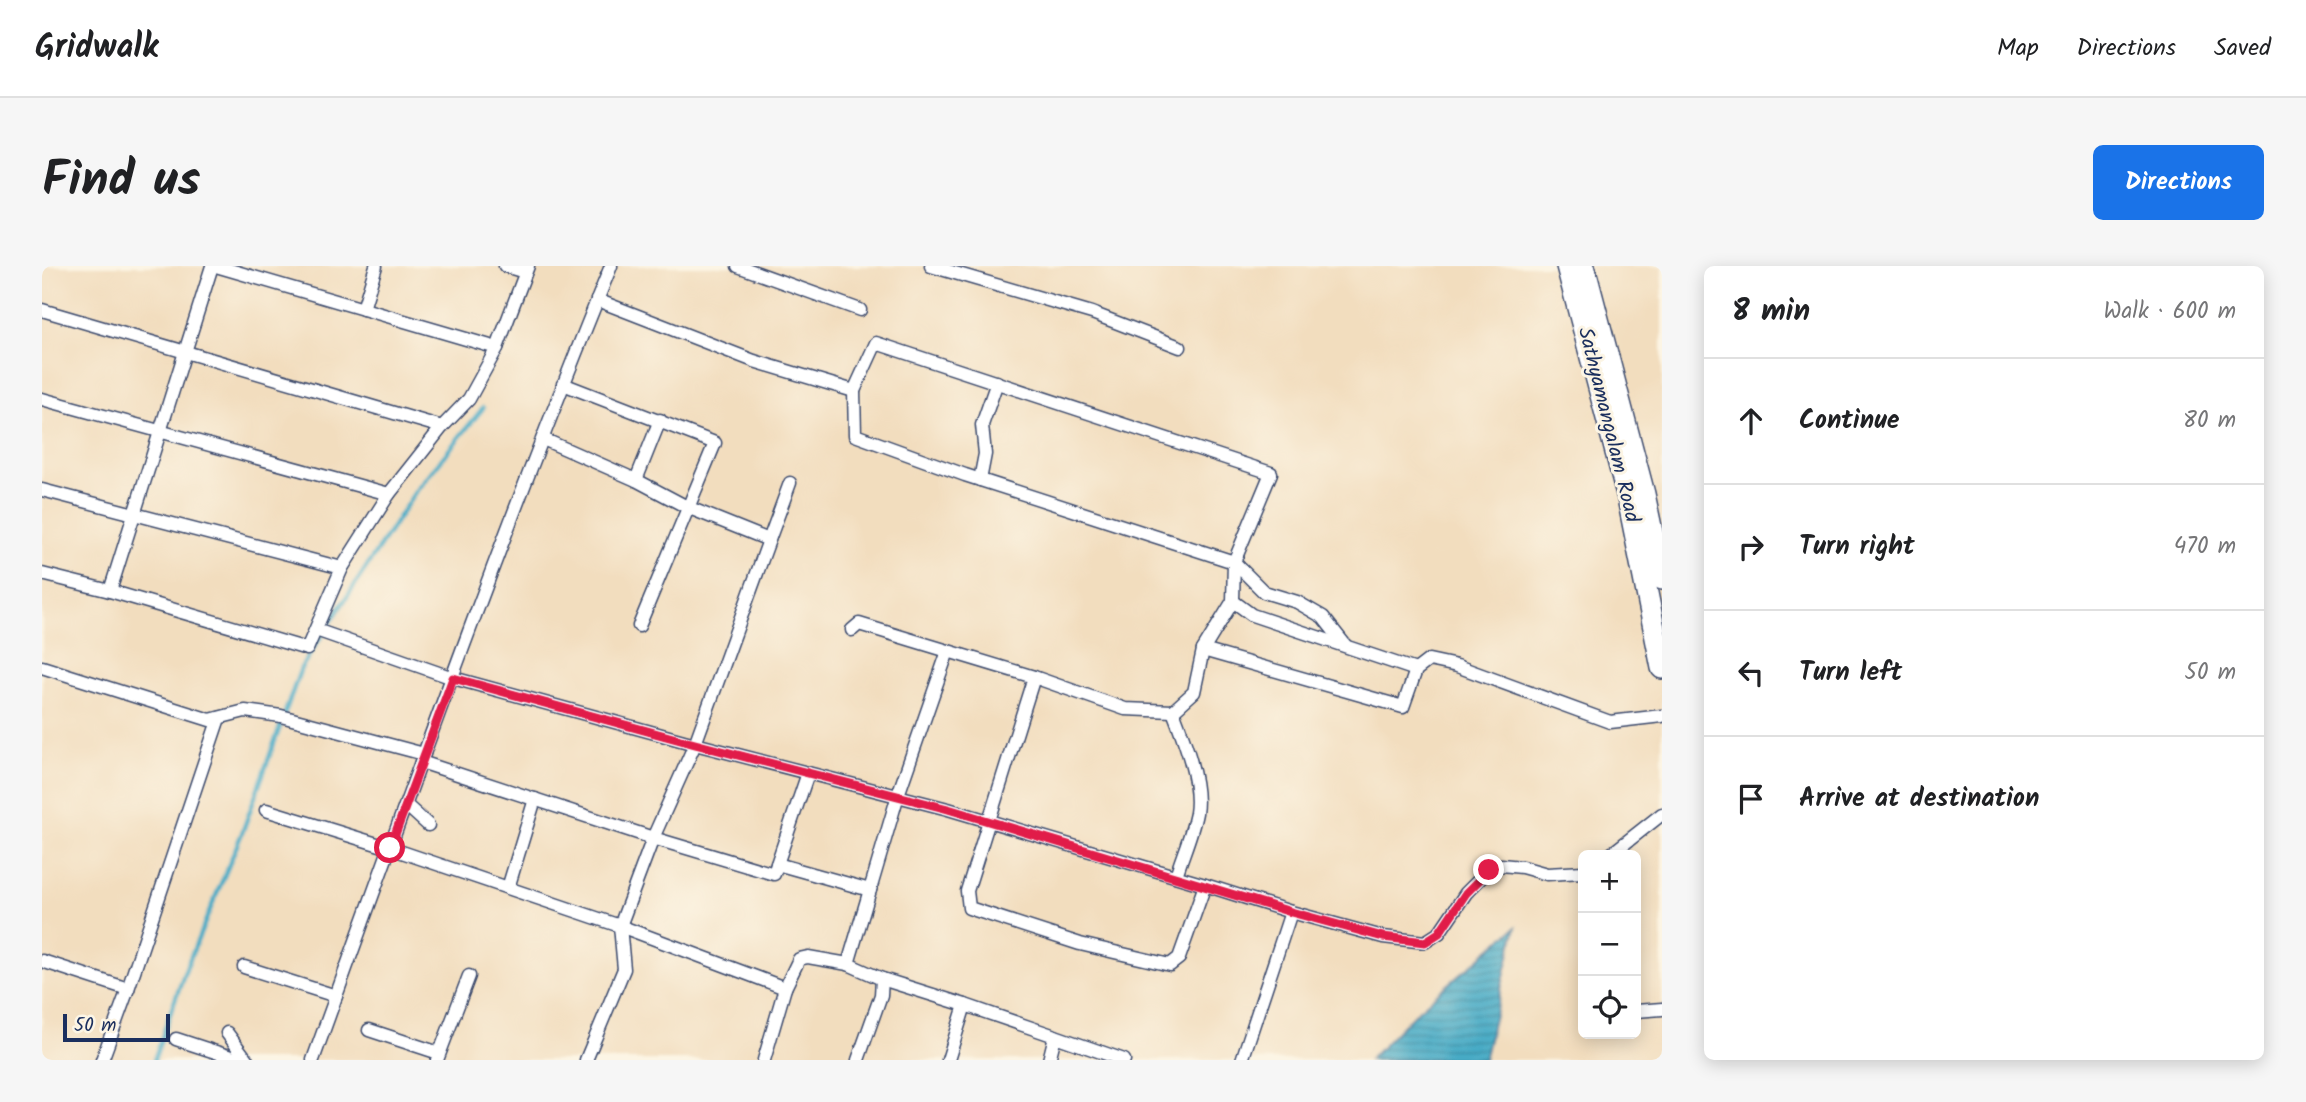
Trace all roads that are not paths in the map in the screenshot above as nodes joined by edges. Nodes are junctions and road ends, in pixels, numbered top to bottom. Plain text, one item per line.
1 (214, 266) edge
2 (376, 266) edge
3 (505, 266) edge
4 (611, 266) edge
5 (738, 266) edge
6 (931, 266) edge
7 (1567, 266) edge
8 (1584, 266) edge
9 (526, 269) edge
10 (597, 300) junction
11 (363, 309) junction
12 (42, 310) edge
13 (860, 310) dead end
14 (1180, 347) dead end
15 (497, 348) junction
16 (185, 352) junction
17 (997, 383) junction
18 (563, 384) junction
19 (854, 391) junction
20 (42, 399) edge
21 (660, 420) junction
22 (442, 427) junction
23 (160, 432) junction
24 (543, 439) junction
25 (636, 480) junction
26 (980, 480) junction
27 (790, 483) dead end
28 (42, 490) edge
29 (389, 494) junction
30 (687, 507) junction
31 (135, 515) junction
32 (769, 540) junction
33 (1234, 562) junction
34 (342, 568) junction
35 (42, 574) edge
36 (1662, 579) edge
37 (110, 591) junction
38 (1233, 601) junction
39 (639, 626) dead end
40 (317, 630) junction
41 (852, 630) dead end
42 (1345, 645) junction
43 (1203, 650) junction
44 (948, 651) junction
45 (42, 667) edge
46 (1662, 668) edge
47 (1416, 670) junction
48 (1034, 677) junction
49 (453, 678) junction
50 (1173, 711) junction
51 (1662, 716) edge
52 (219, 718) junction
53 (695, 744) junction
54 (423, 758) junction
55 (808, 774) junction
56 (898, 795) junction
57 (535, 799) junction
58 (406, 805) junction
59 (267, 810) dead end
60 (1662, 814) edge
61 (988, 822) junction
62 (428, 825) dead end
63 (653, 838) junction
64 (390, 848) junction
65 (1616, 850) edge
66 (777, 864) junction
67 (1578, 873) edge
68 (1176, 876) junction
69 (1205, 885) junction
70 (508, 888) junction
71 (870, 890) junction
72 (1291, 912) junction
73 (620, 926) junction
74 (42, 961) edge
75 (848, 964) junction
76 (244, 967) dead end
77 (470, 976) dead end
78 (882, 979) junction
79 (785, 988) junction
80 (128, 989) junction
81 (336, 996) junction
82 (965, 1005) junction
83 (1662, 1009) edge
84 (1641, 1011) edge
85 (369, 1030) dead end
86 (227, 1033) dead end
87 (1055, 1036) junction
88 (176, 1039) dead end
89 (438, 1056) edge
90 (102, 1060) edge
91 (240, 1060) edge
92 (247, 1060) edge
93 (313, 1060) edge
94 (586, 1060) edge
95 (764, 1060) edge
96 (858, 1060) edge
97 (948, 1060) edge
98 (1049, 1060) edge
99 (1124, 1060) edge
100 (1242, 1060) edge

1 - 11 street
1 - 16 street
2 - 11 street
3 - 9 street
4 - 10 street
5 - 13 street
6 - 14 street
7 - 46 highway, Sathyamangalam Road
8 - 36 highway, Sathyamangalam Road
9 - 15 street
10 - 18 street
10 - 19 street
11 - 15 street
12 - 16 street
15 - 22 street
16 - 22 street
16 - 23 street
17 - 19 street
17 - 26 street
17 - 33 street
18 - 21 street
18 - 24 street
19 - 26 street
20 - 23 street
21 - 25 street
21 - 30 street
22 - 29 street
23 - 29 street
23 - 31 street
24 - 25 street
24 - 49 street
25 - 30 street
26 - 33 street
27 - 32 street
28 - 31 street
29 - 34 street
30 - 32 street
30 - 39 street
31 - 34 street
31 - 37 street
32 - 53 street
33 - 38 street
33 - 42 street
34 - 40 street
35 - 37 street
37 - 40 street
38 - 42 street
38 - 43 street
40 - 49 street
41 - 44 street
42 - 47 street
43 - 47 street
43 - 50 street
44 - 48 street
44 - 56 street
45 - 52 street
47 - 51 street
48 - 50 street
48 - 61 street
49 - 53 street
49 - 54 street
50 - 68 street
52 - 54 street
52 - 80 street
53 - 55 street
53 - 63 street
54 - 57 street
54 - 58 street
55 - 56 street
55 - 66 street
56 - 61 street
56 - 71 street
57 - 63 street
57 - 70 street
58 - 62 street
58 - 64 street
59 - 64 street
60 - 65 street
61 - 68 street
61 - 69 street
63 - 66 street
63 - 73 street
64 - 70 street
64 - 81 street
66 - 71 street
67 - 72 street
68 - 69 street
69 - 72 street
70 - 73 street
71 - 75 street
72 - 100 street
73 - 79 street
73 - 94 street
74 - 80 street
75 - 78 street
75 - 79 street
76 - 81 street
77 - 89 street
78 - 82 street
78 - 96 street
79 - 95 street
80 - 90 street
81 - 93 street
82 - 87 street
82 - 97 street
83 - 84 street
85 - 89 street
86 - 92 street
87 - 98 street
87 - 99 street
88 - 91 street

